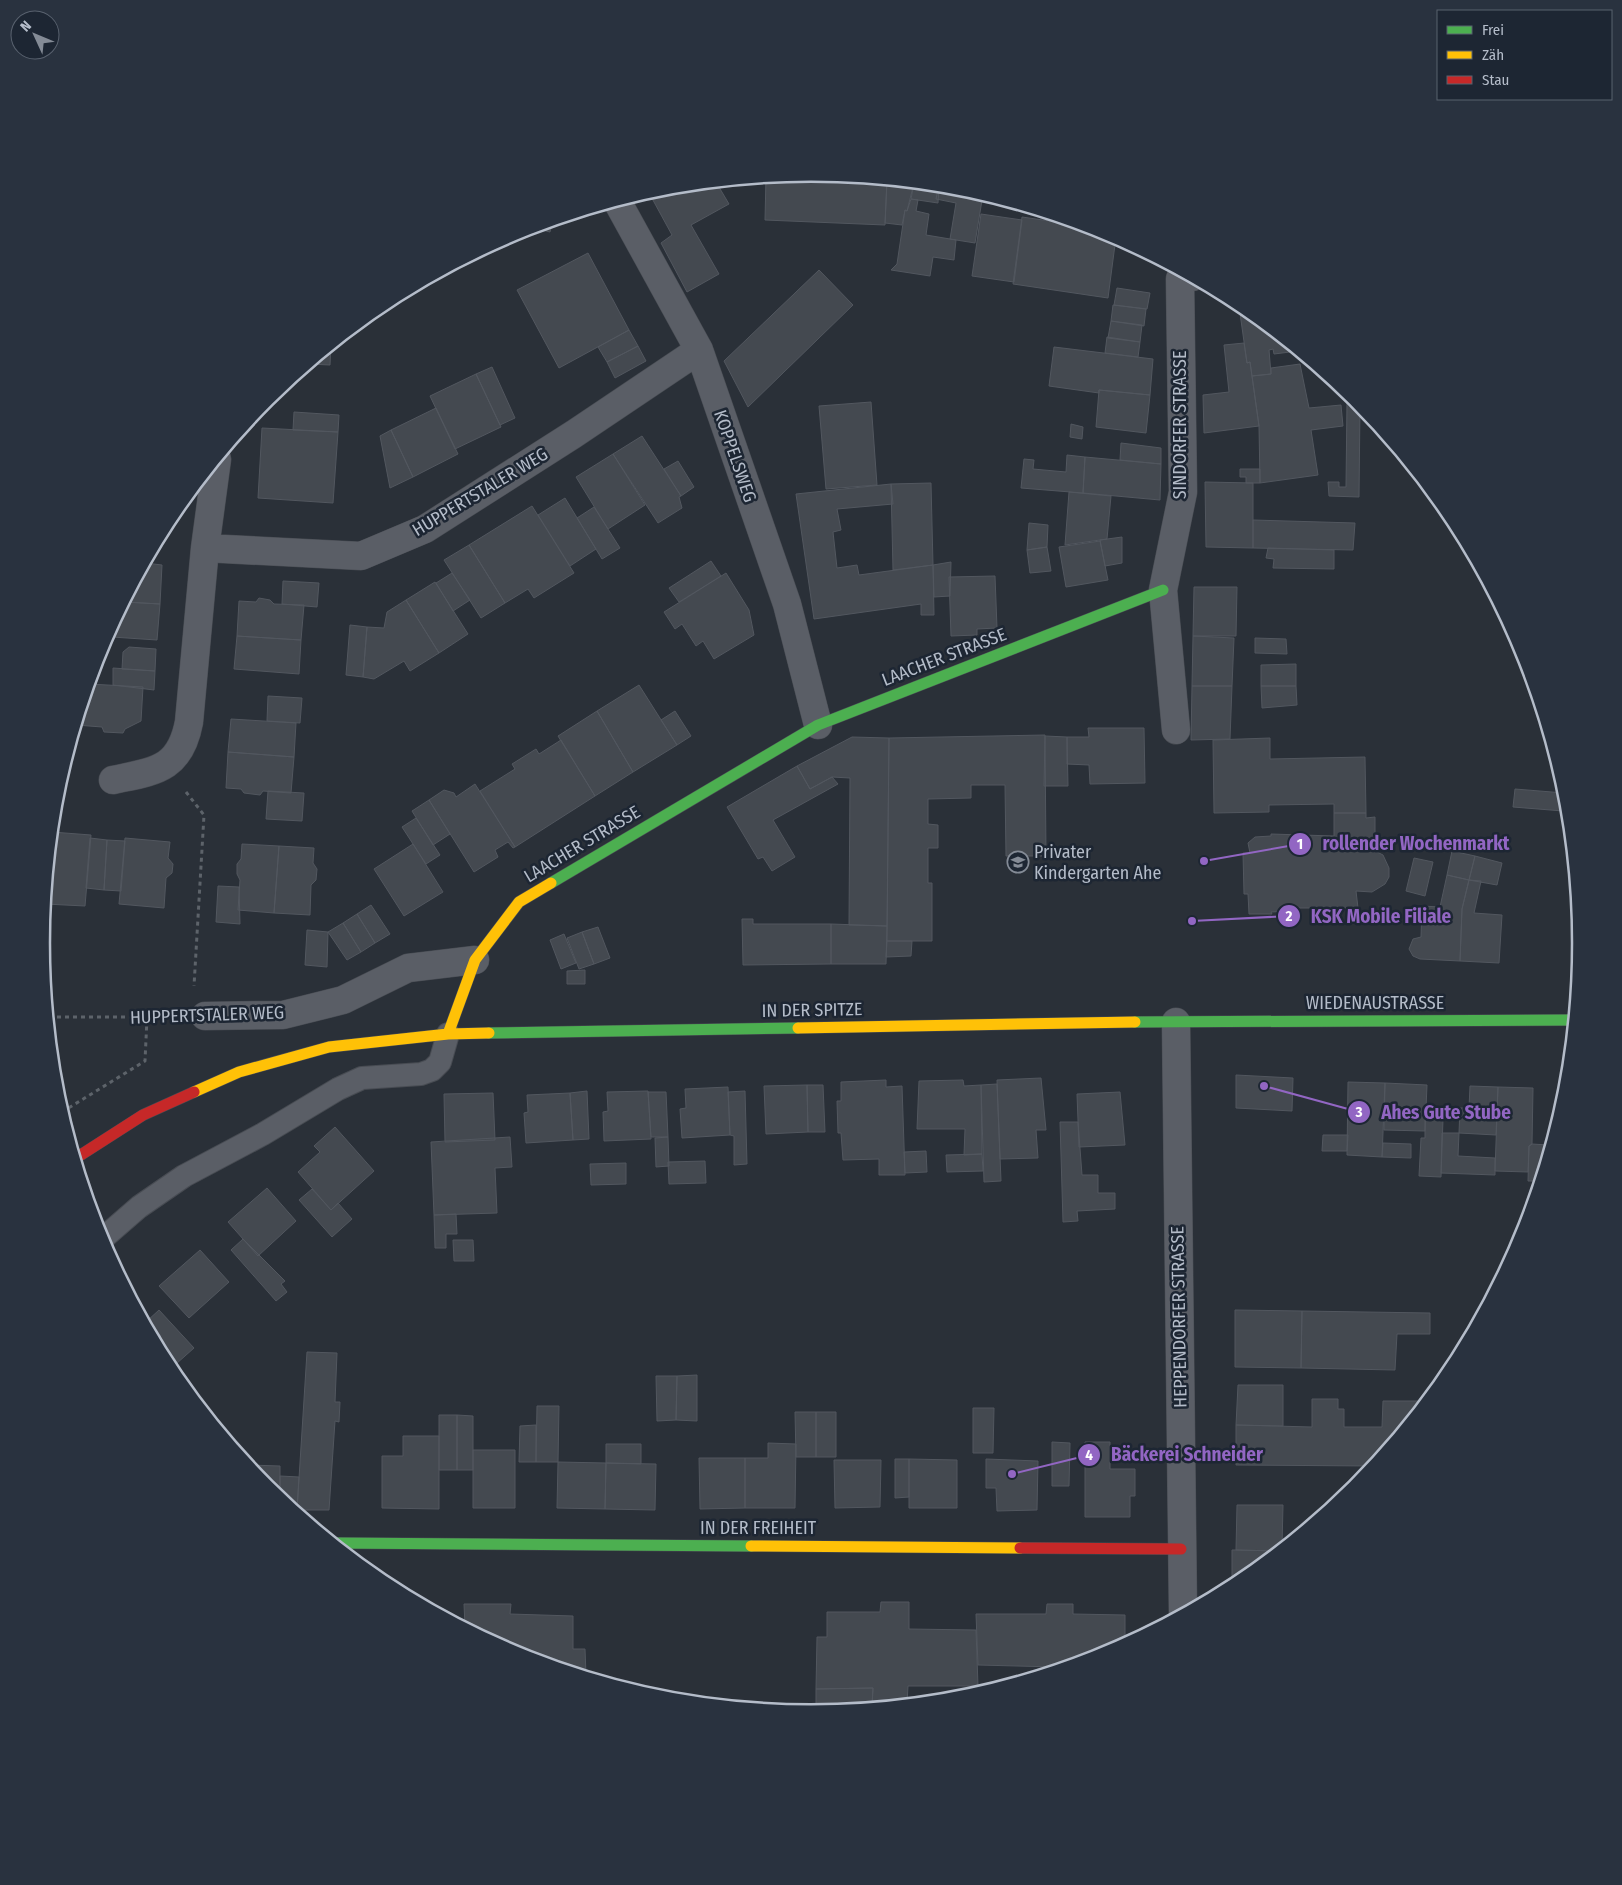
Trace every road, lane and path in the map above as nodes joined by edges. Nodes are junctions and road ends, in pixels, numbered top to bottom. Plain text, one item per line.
1 (620, 206) edge
2 (1181, 277) edge
3 (699, 350) junction
4 (215, 470) edge
5 (205, 548) junction
6 (1163, 590) junction
7 (818, 725) junction
8 (1176, 730) dead end
9 (165, 766) junction
10 (113, 780) dead end
11 (476, 960) junction
12 (198, 1016) junction
13 (55, 1017) edge
14 (147, 1018) junction
15 (1567, 1020) edge
16 (1176, 1022) junction
17 (448, 1034) junction
18 (69, 1108) edge
19 (81, 1155) edge
20 (108, 1234) edge
21 (343, 1542) edge
22 (1181, 1549) junction
23 (1183, 1606) edge

1 - 3 street, KOPPELSWEG
2 - 6 street, SINDORFER STRASSE
3 - 5 street, HUPPERTSTALER WEG
3 - 7 street, KOPPELSWEG
4 - 5 street
5 - 9 street
6 - 7 street, LAACHER STRASSE
6 - 8 street, SINDORFER STRASSE
7 - 11 street, LAACHER STRASSE
9 - 10 street
9 - 12 path
11 - 12 street, HUPPERTSTALER WEG
11 - 17 street, LAACHER STRASSE
12 - 14 path, HUPPERTSTALER WEG
13 - 14 path, HUPPERTSTALER WEG
14 - 18 path
15 - 16 street, WIEDENAUSTRASSE
16 - 17 street, IN DER SPITZE
16 - 22 street, HEPPENDORFER STRASSE
17 - 19 street
17 - 20 lane
21 - 22 street, IN DER FREIHEIT
22 - 23 street, HEPPENDORFER STRASSE

